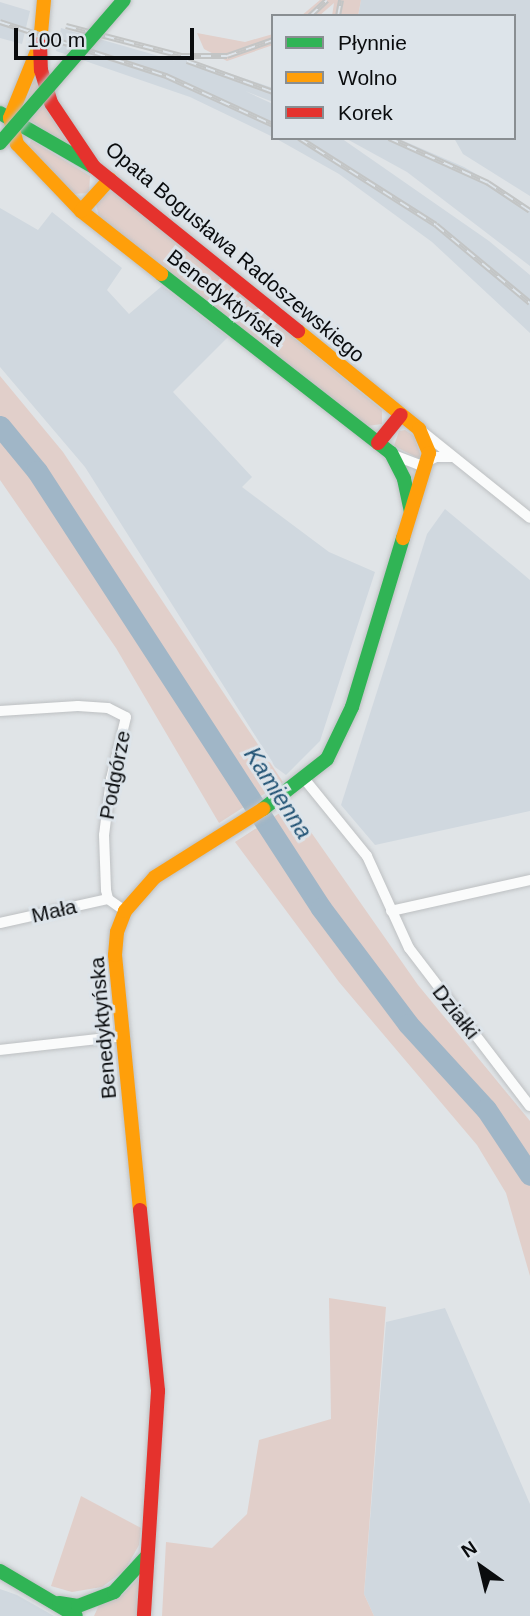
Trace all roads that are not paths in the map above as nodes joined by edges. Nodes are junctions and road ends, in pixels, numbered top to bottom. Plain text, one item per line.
1 (44, 0) edge
2 (124, 0) edge
3 (40, 44) junction
4 (5, 116) edge
5 (0, 134) edge
6 (0, 143) edge
7 (17, 144) junction
8 (94, 167) junction
9 (110, 179) junction
10 (81, 211) junction
11 (401, 415) junction
12 (419, 429) junction
13 (378, 443) junction
14 (391, 453) junction
15 (453, 457) junction
16 (428, 465) junction
17 (411, 511) junction
18 (530, 518) edge
19 (0, 711) edge
20 (306, 781) junction
21 (530, 880) edge
22 (108, 899) junction
23 (125, 911) junction
24 (391, 911) junction
25 (0, 923) edge
26 (124, 1036) junction
27 (0, 1050) edge
28 (530, 1106) edge
29 (148, 1555) junction
30 (0, 1571) edge
31 (59, 1603) junction
32 (76, 1616) edge
33 (144, 1616) edge

1 - 3 street
2 - 6 street, bridge
3 - 4 street
3 - 8 street, Opata Bogusława Radoszewskiego
4 - 7 street, Benedyktyńska
4 - 8 street
5 - 7 street
7 - 10 street, Benedyktyńska
8 - 9 street, Opata Bogusława Radoszewskiego
9 - 10 street
9 - 11 street, Opata Bogusława Radoszewskiego
10 - 13 street, Benedyktyńska
11 - 12 street, Opata Bogusława Radoszewskiego
11 - 13 street
12 - 15 street, Opata Bogusława Radoszewskiego
12 - 16 street
13 - 14 street, Benedyktyńska
14 - 16 street
14 - 17 street, Benedyktyńska
15 - 16 street
15 - 18 street, Opata Bogusława Radoszewskiego
16 - 17 street, Benedyktyńska
17 - 20 street, Benedyktyńska
19 - 22 street, Podgórze
20 - 23 street, Benedyktyńska
20 - 24 street, Działki
21 - 24 street
22 - 23 street
22 - 25 street, Mała
23 - 26 street, Benedyktyńska
24 - 28 street, Działki
26 - 27 street
26 - 29 street, Benedyktyńska
29 - 31 street
29 - 33 street, Benedyktyńska
30 - 31 street
31 - 32 street

